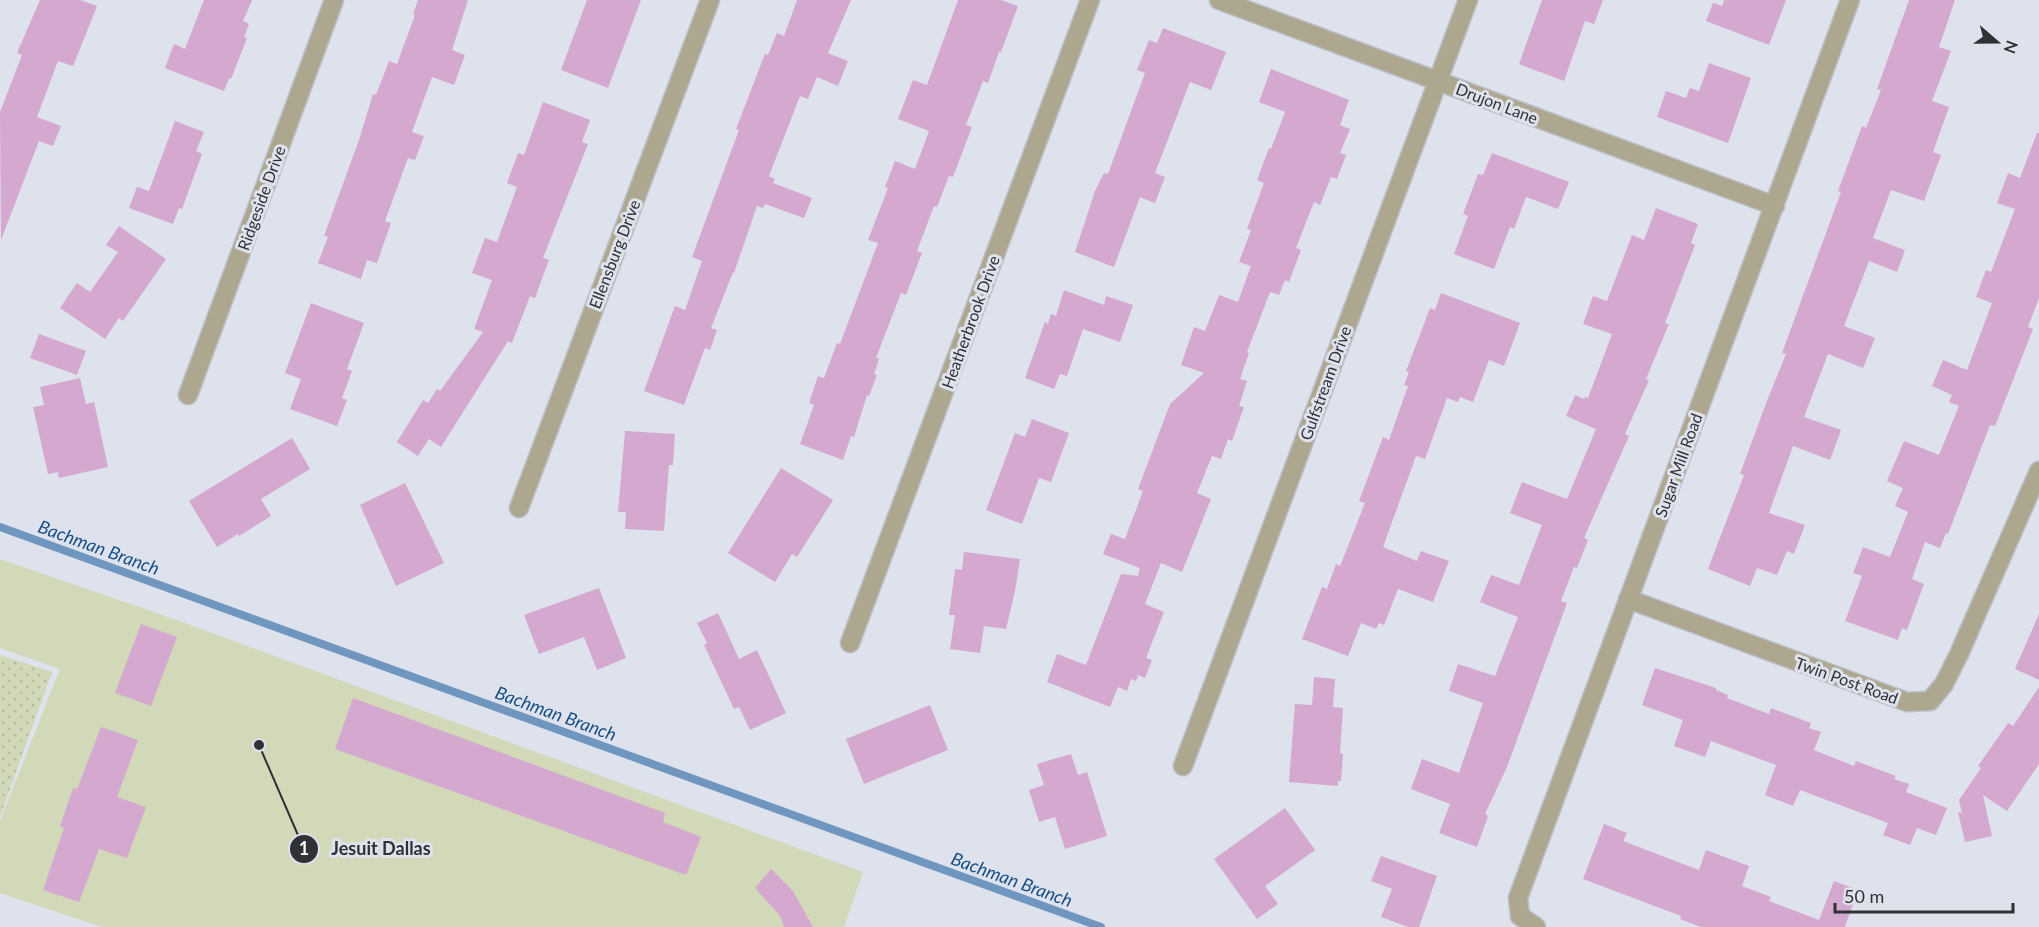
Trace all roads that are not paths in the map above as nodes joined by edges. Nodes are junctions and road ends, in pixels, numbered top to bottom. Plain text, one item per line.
1 (334, 0) edge
2 (710, 0) edge
3 (1090, 0) edge
4 (1219, 0) edge
5 (1468, 0) edge
6 (1850, 0) edge
7 (1438, 81) junction
8 (1774, 206) junction
9 (188, 396) dead end
10 (2039, 471) edge
11 (519, 508) dead end
12 (1628, 598) junction
13 (850, 643) dead end
14 (1183, 766) dead end
15 (1534, 926) edge

1 - 9 street, Ridgeside Drive
2 - 11 street, Ellensburg Drive
3 - 13 street, Heatherbrook Drive
4 - 7 street, Drujon Lane
5 - 7 street, Gulfstream Drive
6 - 8 street, Sugar Mill Road
7 - 8 street, Drujon Lane
7 - 14 street, Gulfstream Drive
8 - 12 street, Sugar Mill Road
10 - 12 street, Twin Post Road
12 - 15 street, Sugar Mill Road

